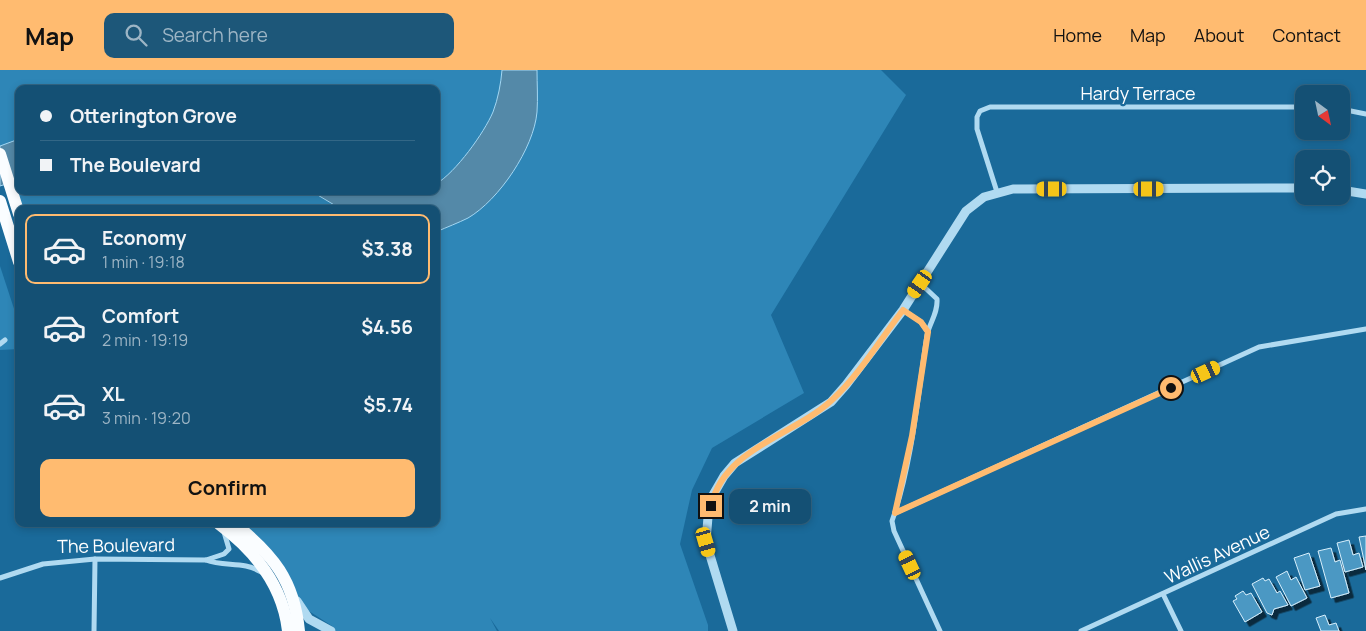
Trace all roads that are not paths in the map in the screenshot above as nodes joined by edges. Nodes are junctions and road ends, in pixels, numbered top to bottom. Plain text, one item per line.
1 (1295, 107) edge
2 (1350, 111) edge
3 (1366, 114) edge
4 (0, 154) edge
5 (1295, 188) edge
6 (1350, 191) edge
7 (996, 192) junction
8 (1366, 194) edge
9 (0, 201) edge
10 (16, 205) edge
11 (15, 249) edge
12 (920, 284) junction
13 (903, 310) junction
14 (1366, 329) edge
15 (928, 332) junction
16 (5, 340) dead end
17 (0, 344) edge
18 (1366, 509) edge
19 (895, 513) junction
20 (220, 527) edge
21 (222, 527) edge
22 (238, 527) edge
23 (95, 559) junction
24 (206, 560) junction
25 (268, 577) junction
26 (0, 578) edge
27 (1164, 594) junction
28 (294, 596) junction
29 (94, 631) edge
30 (288, 631) edge
31 (299, 631) edge
32 (331, 631) edge
33 (733, 631) edge
34 (940, 631) edge
35 (1081, 631) edge
36 (1180, 631) edge

1 - 7 street, Hardy Terrace
2 - 3 street
4 - 10 main road
5 - 7 street
6 - 8 street
7 - 12 street
9 - 11 main road
12 - 13 street
12 - 15 street
13 - 15 street
13 - 33 street
14 - 19 street
15 - 19 street
16 - 17 street
18 - 27 street, Wallis Avenue
19 - 34 street
20 - 24 street, The Boulevard
21 - 25 main road
22 - 28 main road
23 - 24 street, The Boulevard
23 - 26 street, The Boulevard
23 - 29 street
24 - 25 street, The Boulevard
25 - 30 main road
27 - 35 street, Wallis Avenue
27 - 36 street
28 - 31 main road
28 - 32 street

